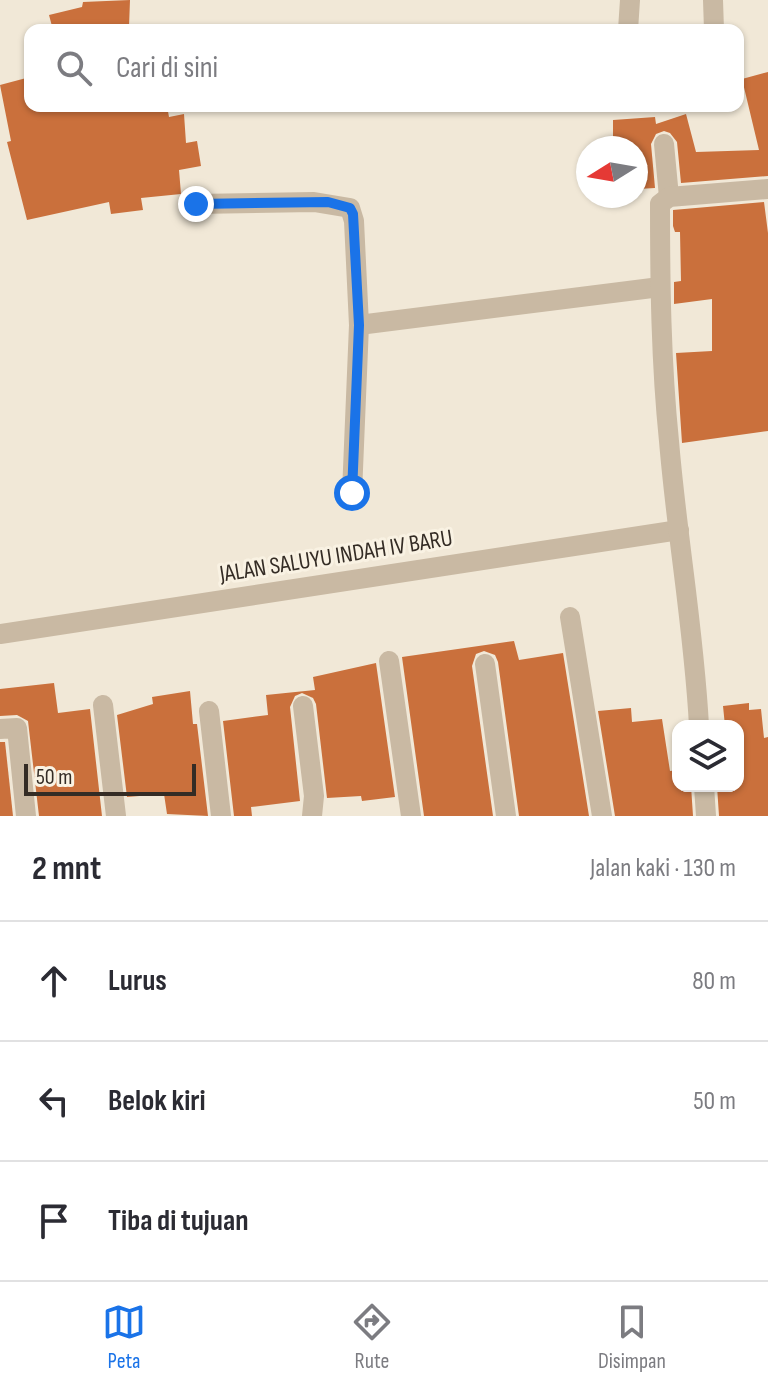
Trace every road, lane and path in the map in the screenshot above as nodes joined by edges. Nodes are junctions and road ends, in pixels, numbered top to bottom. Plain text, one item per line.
1 (630, 0) edge
2 (713, 0) edge
3 (628, 24) edge
4 (714, 24) edge
5 (664, 144) dead end
6 (768, 189) edge
7 (669, 197) junction
8 (196, 204) dead end
9 (660, 287) junction
10 (359, 325) junction
11 (352, 493) dead end
12 (679, 530) junction
13 (570, 617) dead end
14 (0, 634) edge
15 (389, 661) dead end
16 (485, 664) dead end
17 (103, 705) dead end
18 (303, 706) dead end
19 (209, 711) dead end
20 (699, 720) edge
21 (8, 728) edge
22 (704, 792) edge
23 (26, 816) edge
24 (116, 816) edge
25 (221, 816) edge
26 (312, 816) edge
27 (411, 816) edge
28 (506, 816) edge
29 (602, 816) edge
30 (706, 816) edge

1 - 3 street
2 - 4 street
5 - 7 street
6 - 7 street
7 - 9 street
8 - 10 street
9 - 10 street
9 - 12 street
10 - 11 street
12 - 14 street, JALAN SALUYU INDAH IV BARU
12 - 20 street
13 - 29 street
15 - 27 street
16 - 28 street
17 - 24 street
18 - 26 street
19 - 25 street
21 - 23 street
22 - 30 street

